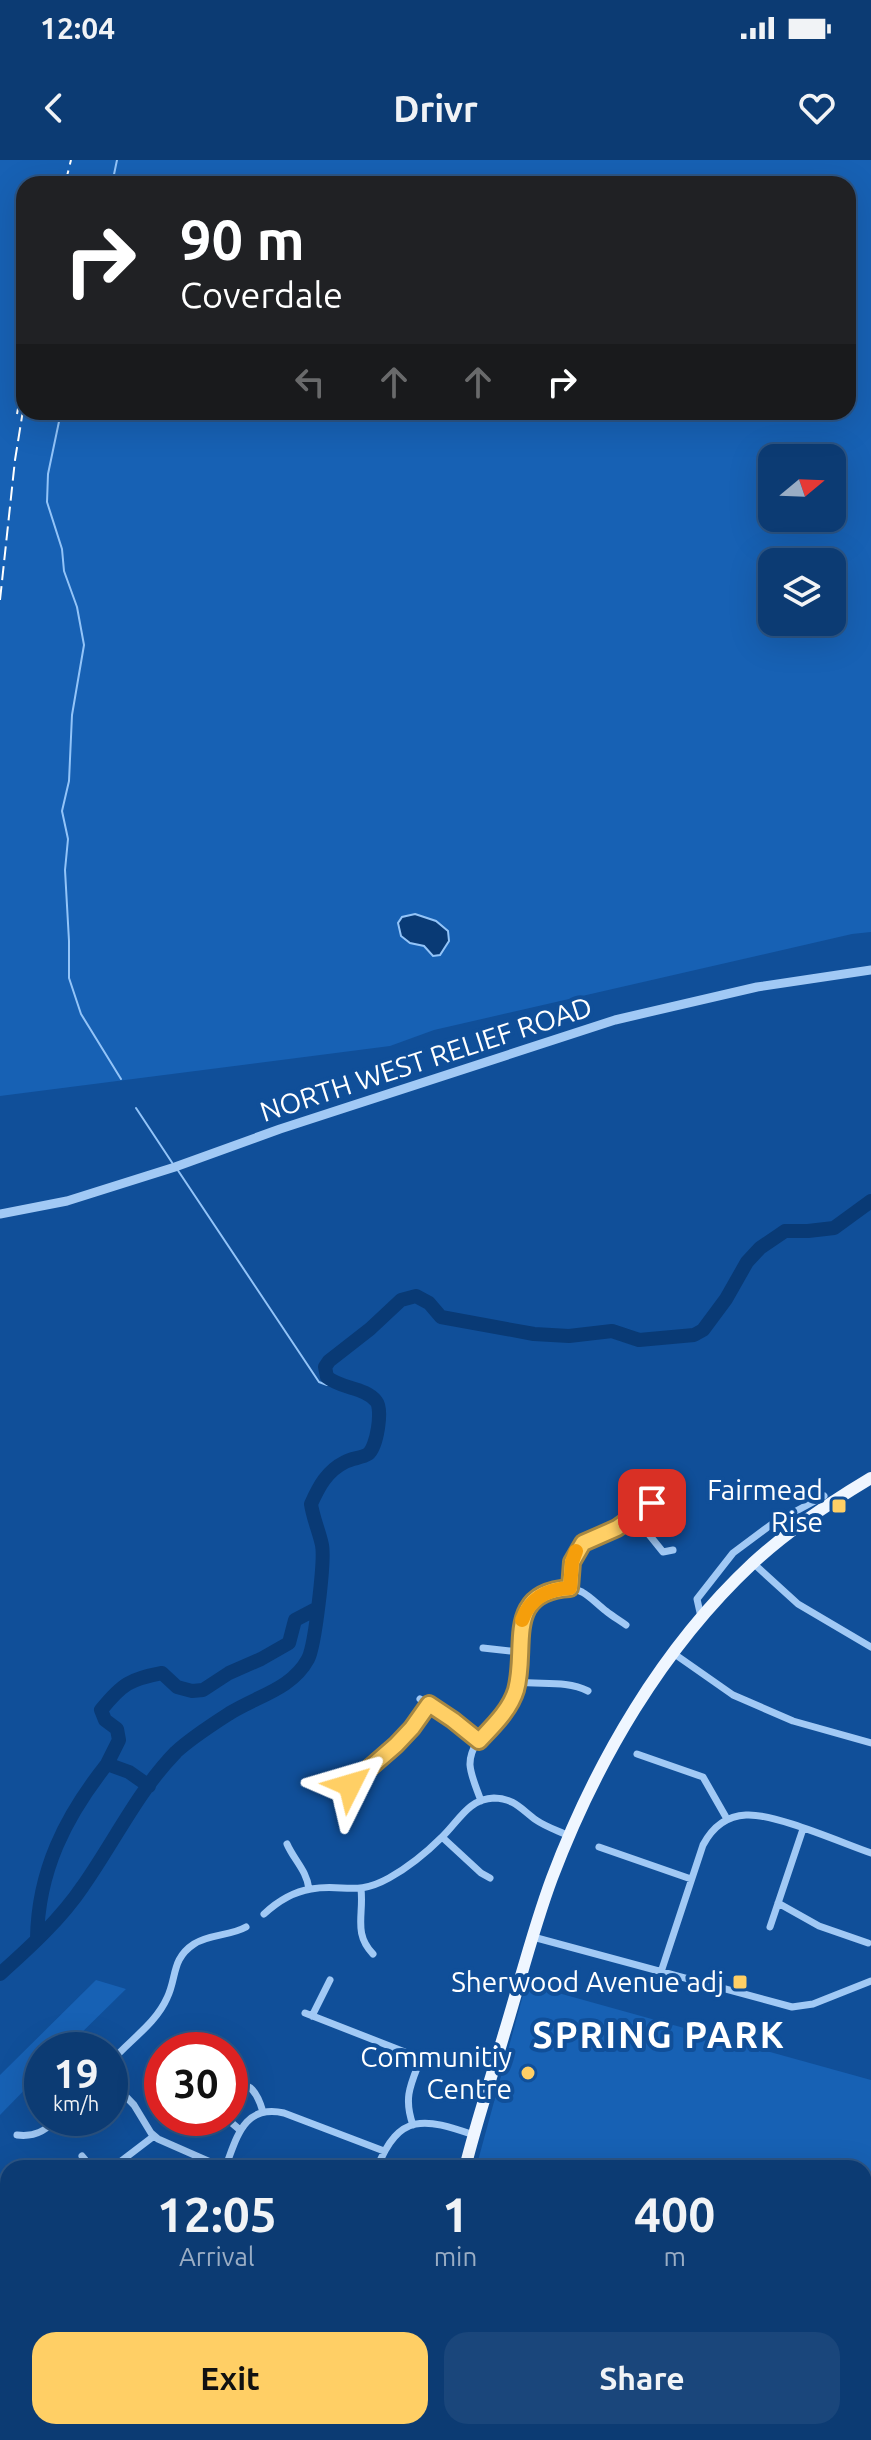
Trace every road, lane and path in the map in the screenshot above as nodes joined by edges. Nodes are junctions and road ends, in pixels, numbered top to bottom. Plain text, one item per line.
1 (871, 970) edge
2 (0, 1214) edge
3 (871, 1478) edge
4 (824, 1496) dead end
5 (652, 1503) dead end
6 (634, 1516) junction
7 (772, 1524) junction
8 (784, 1537) junction
9 (673, 1550) dead end
10 (753, 1563) junction
11 (570, 1588) junction
12 (701, 1617) junction
13 (626, 1625) dead end
14 (871, 1647) edge
15 (483, 1648) dead end
16 (520, 1652) junction
17 (673, 1653) junction
18 (518, 1682) junction
19 (588, 1691) dead end
20 (420, 1699) dead end
21 (429, 1704) junction
22 (479, 1741) junction
23 (871, 1743) edge
24 (637, 1754) dead end
25 (481, 1801) junction
26 (338, 1806) dead end
27 (727, 1819) junction
28 (803, 1829) junction
29 (569, 1836) junction
30 (442, 1837) junction
31 (287, 1844) dead end
32 (599, 1847) dead end
33 (871, 1853) edge
34 (490, 1878) dead end
35 (691, 1879) junction
36 (309, 1889) junction
37 (361, 1889) junction
38 (778, 1903) junction
39 (264, 1914) dead end
40 (246, 1927) dead end
41 (770, 1927) dead end
42 (533, 1937) junction
43 (868, 1943) dead end
44 (373, 1954) dead end
45 (661, 1972) junction
46 (330, 1980) dead end
47 (871, 1981) edge
48 (128, 2042) edge
49 (421, 2058) junction
50 (433, 2063) dead end
51 (248, 2086) edge
52 (128, 2099) edge
53 (263, 2112) junction
54 (144, 2120) edge
55 (248, 2120) edge
56 (413, 2125) junction
57 (17, 2135) dead end
58 (474, 2135) junction
59 (24, 2136) edge
60 (154, 2136) joint
61 (237, 2136) edge
62 (384, 2151) junction
63 (82, 2156) dead end
64 (85, 2160) edge
65 (122, 2160) edge
66 (206, 2160) edge
67 (227, 2160) edge
68 (380, 2160) edge
69 (467, 2160) edge

1 - 2 street, NORTH WEST RELIEF ROAD
3 - 8 main road
4 - 7 street
5 - 6 street
6 - 9 street
6 - 11 street
7 - 8 street
7 - 12 street
8 - 10 main road
10 - 12 main road
10 - 14 street
11 - 13 street
11 - 16 street
12 - 17 main road
15 - 16 street
16 - 18 street
17 - 23 street
17 - 29 main road
18 - 19 street
18 - 22 street
20 - 21 street
21 - 22 street
21 - 26 street
22 - 25 street
24 - 27 street
25 - 29 street
25 - 30 street
27 - 28 street
27 - 35 street
28 - 33 street
28 - 38 street
29 - 42 main road
30 - 34 street
30 - 37 street
31 - 36 street
32 - 35 street
35 - 45 street
36 - 37 street
36 - 39 street
37 - 44 street
38 - 41 street
38 - 43 street
40 - 48 street
42 - 45 street
42 - 58 main road
45 - 47 street
46 - 49 street
49 - 50 street
49 - 56 street
51 - 53 street
52 - 54 street
53 - 55 street
53 - 62 street
56 - 58 street
56 - 62 street
57 - 59 street
58 - 69 main road
60 - 65 street
60 - 66 street
61 - 67 street
62 - 68 street
63 - 64 street

